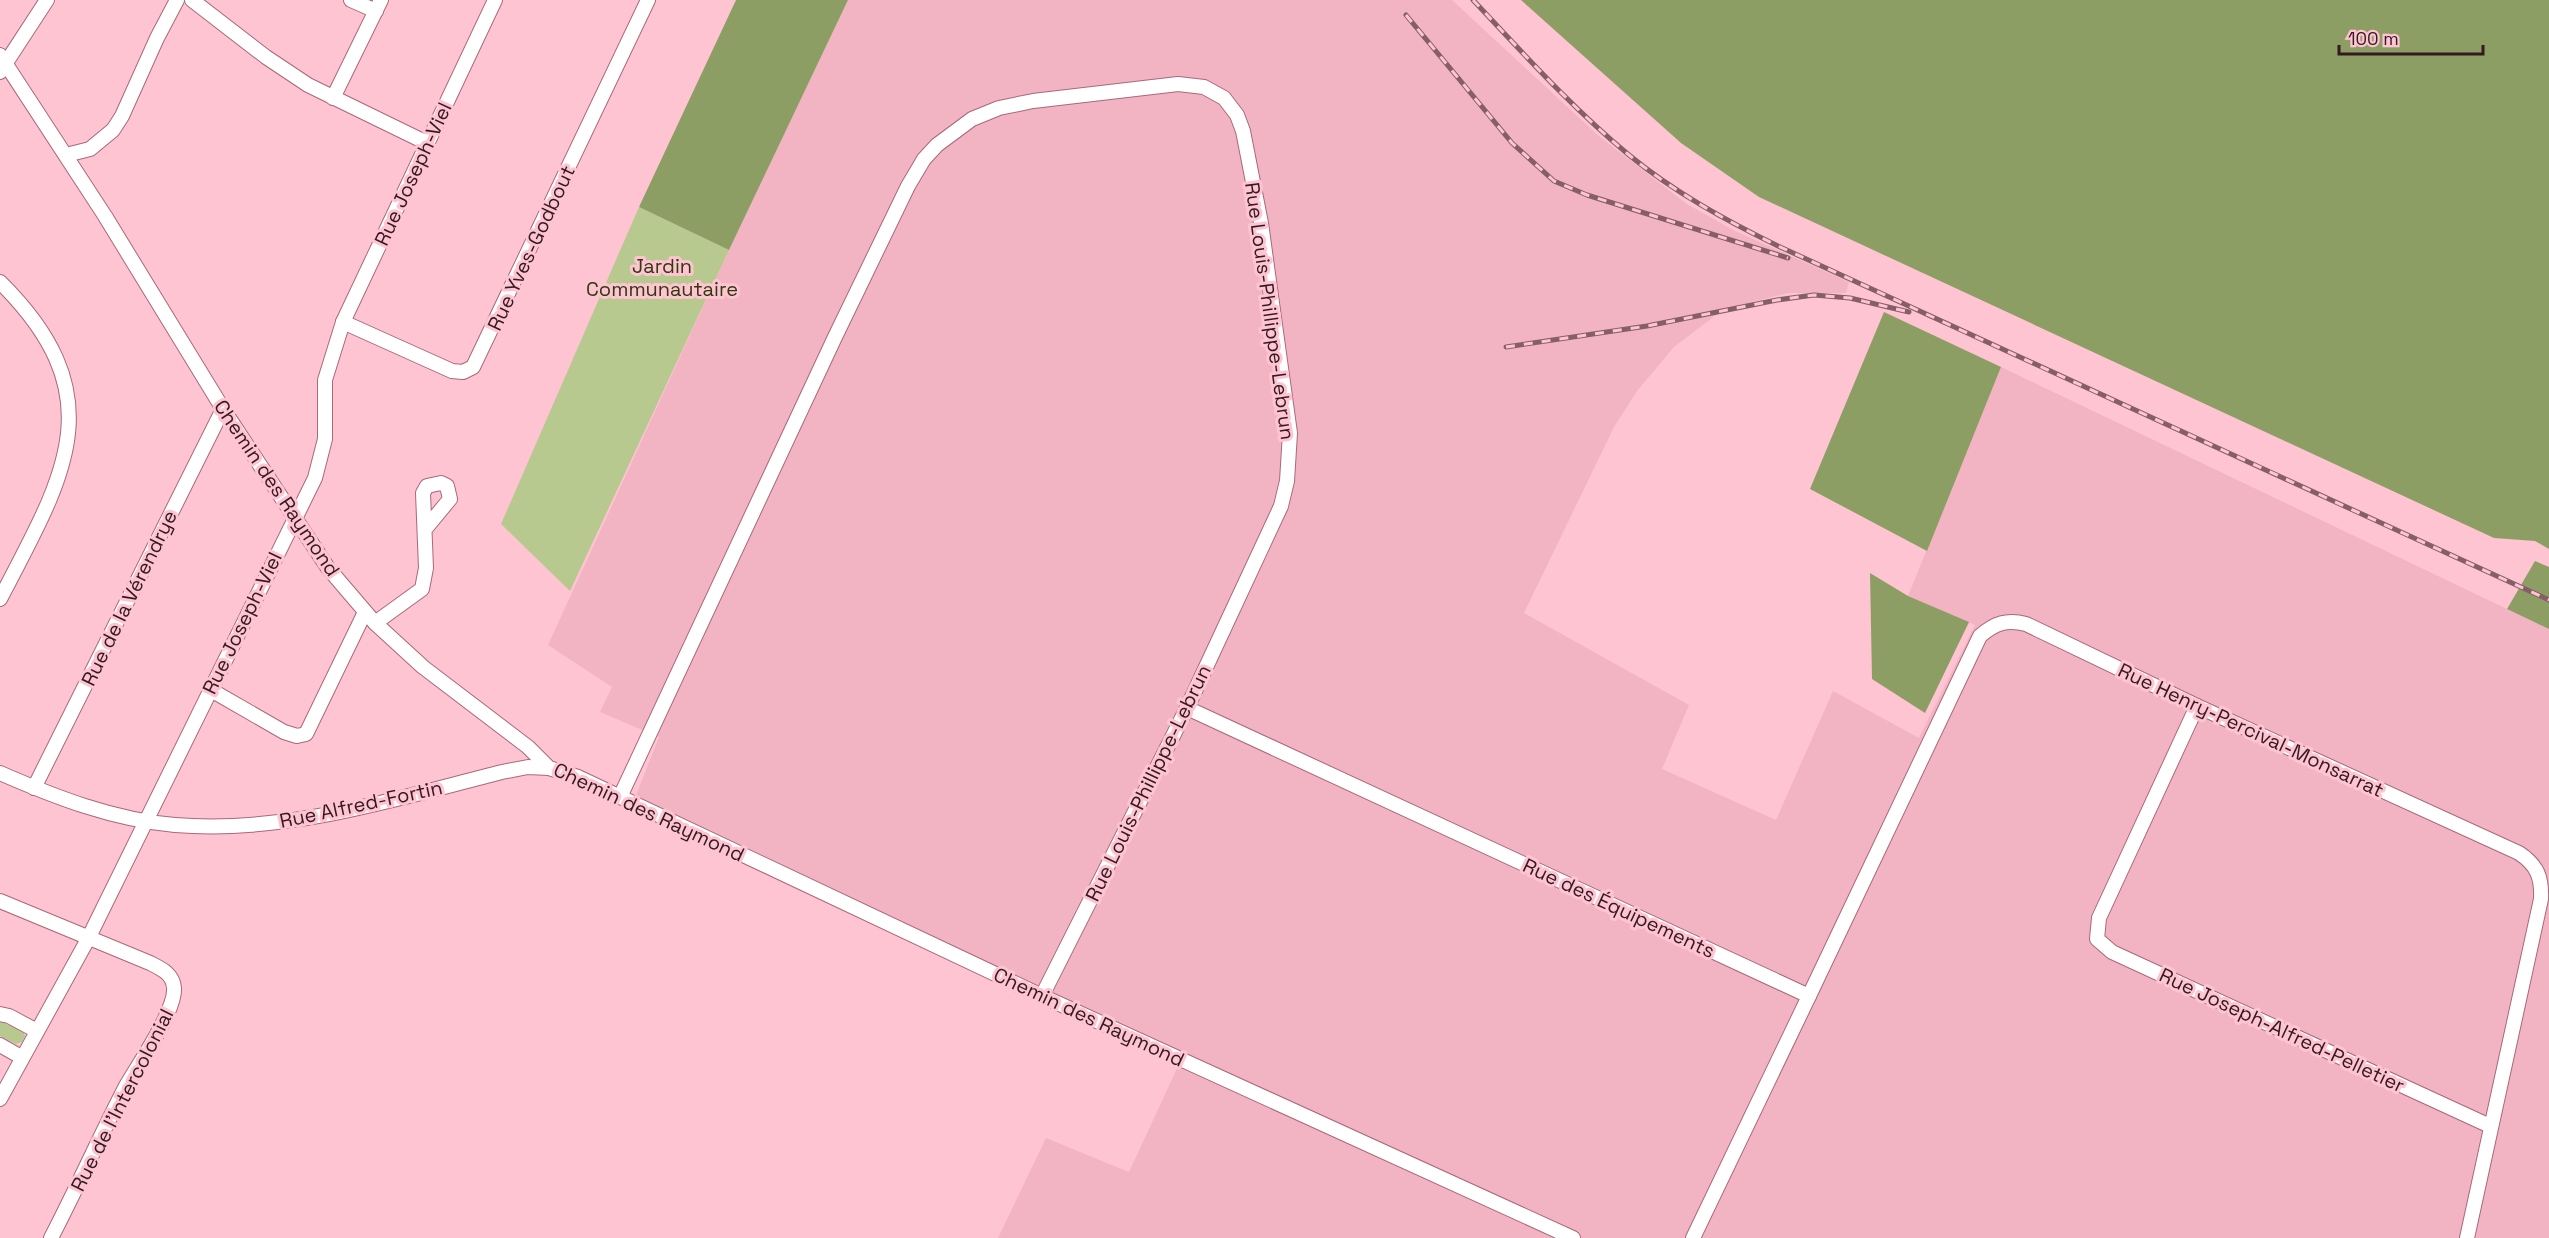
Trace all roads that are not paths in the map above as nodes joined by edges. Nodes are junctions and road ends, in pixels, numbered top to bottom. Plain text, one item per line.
1 (47, 0) edge
2 (177, 0) edge
3 (192, 0) edge
4 (351, 0) edge
5 (495, 0) edge
6 (648, 0) edge
7 (378, 6) edge
8 (2, 63) edge
9 (333, 98) junction
10 (428, 143) junction
11 (66, 155) junction
12 (0, 282) edge
13 (343, 322) junction
14 (223, 409) junction
15 (293, 518) junction
16 (426, 528) dead end
17 (0, 599) edge
18 (365, 612) junction
19 (375, 623) junction
20 (211, 690) junction
21 (2197, 706) junction
22 (1187, 708) junction
23 (549, 768) junction
24 (0, 773) edge
25 (34, 788) junction
26 (620, 797) junction
27 (144, 821) junction
28 (0, 901) edge
29 (88, 939) junction
30 (1042, 996) junction
31 (1809, 996) junction
32 (0, 1014) edge
33 (37, 1031) junction
34 (0, 1045) edge
35 (21, 1057) junction
36 (0, 1100) edge
37 (2490, 1126) junction
38 (51, 1238) edge
39 (1573, 1238) edge
40 (1693, 1238) edge
41 (2468, 1238) edge

1 - 8 street
2 - 11 street
3 - 9 street
4 - 7 street
5 - 10 street, Rue Joseph-Viel
6 - 13 street, Rue Yves-Godbout
7 - 9 street
8 - 11 street, Chemin des Raymond
9 - 10 street
10 - 13 street, Rue Joseph-Viel
11 - 14 street, Chemin des Raymond
12 - 17 street
13 - 15 street, Rue Joseph-Viel
14 - 15 street, Chemin des Raymond
14 - 25 street, Rue de la Vérendrye
15 - 18 street, Chemin des Raymond
15 - 20 street, Rue Joseph-Viel
16 - 19 street
18 - 19 street, Chemin des Raymond
18 - 20 street
19 - 23 street, Chemin des Raymond
20 - 27 street, Rue Joseph-Viel
21 - 31 street, Rue Henry-Percival-Monsarrat
21 - 37 street, Rue Henry-Percival-Monsarrat
21 - 37 street, Rue Joseph-Alfred-Pelletier
22 - 26 street, Rue Louis-Phillippe-Lebrun
22 - 30 street, Rue Louis-Phillippe-Lebrun
22 - 31 street, Rue des Équipements
23 - 26 street, Chemin des Raymond
23 - 27 street, Rue Alfred-Fortin
24 - 25 street, Rue Alfred-Fortin
25 - 27 street, Rue Alfred-Fortin
26 - 30 street, Chemin des Raymond
27 - 29 street, Rue Joseph-Viel
28 - 29 street, Rue de l'Intercolonial
29 - 33 street, Rue Joseph-Viel
29 - 38 street, Rue de l'Intercolonial
30 - 39 street, Chemin des Raymond
31 - 40 street
32 - 33 street
33 - 35 street, Rue Joseph-Viel
34 - 35 street
35 - 36 street, Rue Joseph-Viel
37 - 41 street, Rue Henry-Percival-Monsarrat

